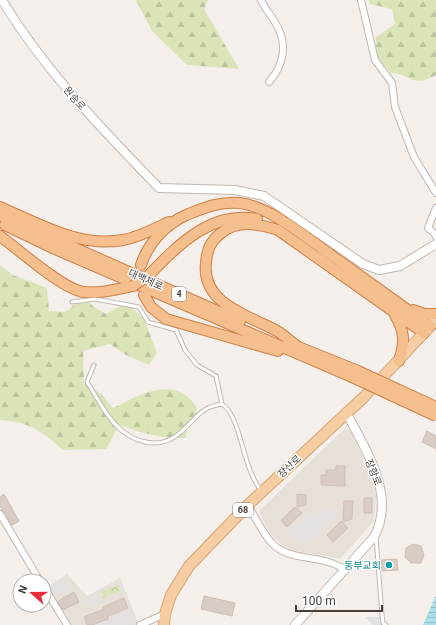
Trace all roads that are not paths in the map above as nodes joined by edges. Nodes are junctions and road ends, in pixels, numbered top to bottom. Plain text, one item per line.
1 (2, 0) edge
2 (261, 0) edge
3 (361, 0) edge
4 (269, 82) dead end
5 (436, 193) edge
6 (0, 207) edge
7 (436, 208) edge
8 (0, 215) edge
9 (179, 219) junction
10 (0, 222) edge
11 (278, 230) junction
12 (0, 236) edge
13 (436, 237) edge
14 (436, 244) edge
15 (141, 265) dead end
16 (144, 295) dead end
17 (72, 302) dead end
18 (397, 308) junction
19 (436, 314) edge
20 (430, 327) edge
21 (298, 351) junction
22 (399, 361) junction
23 (94, 365) dead end
24 (355, 374) junction
25 (222, 404) junction
26 (436, 407) edge
27 (346, 412) junction
28 (436, 416) edge
29 (262, 491) junction
30 (248, 505) junction
31 (0, 514) edge
32 (376, 534) junction
33 (345, 570) junction
34 (35, 573) edge
35 (52, 600) edge
36 (166, 614) junction
37 (67, 625) edge
38 (140, 625) edge
39 (164, 625) edge
40 (295, 625) edge
41 (386, 625) edge

1 - 14 street, 원송로
2 - 4 street
3 - 5 street
6 - 9 highway
7 - 13 street
8 - 21 highway, 대백제로 / 4
9 - 15 highway
9 - 18 highway
10 - 21 highway, 대백제로
11 - 12 highway, bridge
11 - 18 highway
11 - 21 highway
16 - 21 highway
17 - 25 lane
18 - 19 highway
18 - 20 highway
18 - 22 highway
20 - 22 main road, 장산로 / 68
21 - 24 highway, 대백제로
22 - 27 main road, 장산로 / 68
23 - 25 lane
24 - 26 highway, bridge
24 - 28 highway, bridge
25 - 29 lane
27 - 29 main road, 장산로 / 68
27 - 32 street, 장항로
29 - 30 main road, 장산로 / 68
30 - 33 street
30 - 36 main road, 장산로 / 68
31 - 34 street
32 - 33 street, 장항로
32 - 41 lane
33 - 40 street, 장항로
35 - 37 street
36 - 38 street
36 - 39 main road, 장산로 / 68

